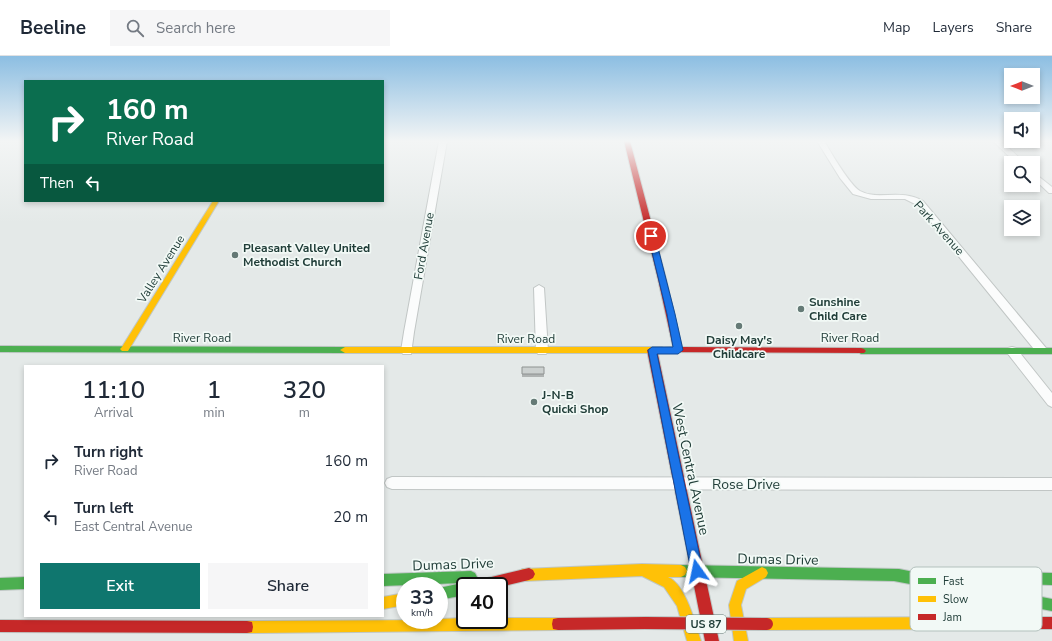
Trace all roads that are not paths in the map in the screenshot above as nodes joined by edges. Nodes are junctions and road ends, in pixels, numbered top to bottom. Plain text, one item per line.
1 (438, 168) edge
2 (634, 168) edge
3 (839, 168) edge
4 (1040, 180) edge
5 (1052, 191) edge
6 (215, 202) edge
7 (538, 288) dead end
8 (0, 349) edge
9 (125, 349) junction
10 (542, 350) junction
11 (652, 350) junction
12 (678, 350) junction
13 (1012, 350) junction
14 (408, 351) junction
15 (1047, 351) edge
16 (1052, 402) edge
17 (392, 483) dead end
18 (679, 484) junction
19 (1052, 484) edge
20 (642, 570) junction
21 (697, 571) junction
22 (763, 572) junction
23 (529, 574) junction
24 (894, 575) junction
25 (910, 575) edge
26 (910, 578) edge
27 (508, 579) edge
28 (1042, 579) edge
29 (1052, 579) edge
30 (384, 580) edge
31 (24, 583) edge
32 (0, 584) edge
33 (396, 601) edge
34 (384, 603) edge
35 (1042, 603) edge
36 (1052, 605) edge
37 (288, 617) dead end
38 (1042, 623) edge
39 (1052, 623) edge
40 (910, 624) edge
41 (0, 626) edge
42 (219, 627) junction
43 (694, 641) edge
44 (712, 641) edge
45 (741, 641) edge

1 - 14 street, Ford Avenue
2 - 12 main road
3 - 15 street, Park Avenue
4 - 5 street
6 - 9 main road, Valley Avenue
7 - 10 street
8 - 9 main road, River Road
9 - 14 main road, River Road
10 - 11 main road, River Road
10 - 14 main road, River Road
11 - 12 main road, River Road
11 - 18 main road, West Central Avenue
12 - 13 main road, River Road
13 - 15 main road, River Road
13 - 16 street
17 - 18 street, Rose Drive
18 - 19 street, Rose Drive
18 - 21 main road, West Central Avenue
20 - 21 main road, Dumas Drive
20 - 23 main road, Dumas Drive
20 - 43 main road
21 - 22 main road, Dumas Drive
21 - 44 main road, West Central Avenue
22 - 24 main road, Dumas Drive
22 - 45 main road
23 - 27 main road
23 - 30 main road, Dumas Drive
24 - 25 main road, Dumas Drive
24 - 26 main road
28 - 29 main road, Dumas Drive
31 - 32 main road
33 - 34 main road
35 - 36 main road
37 - 42 main road
38 - 39 main road, US 87, bridge
40 - 42 main road, US 87, bridge
41 - 42 main road, US 87

